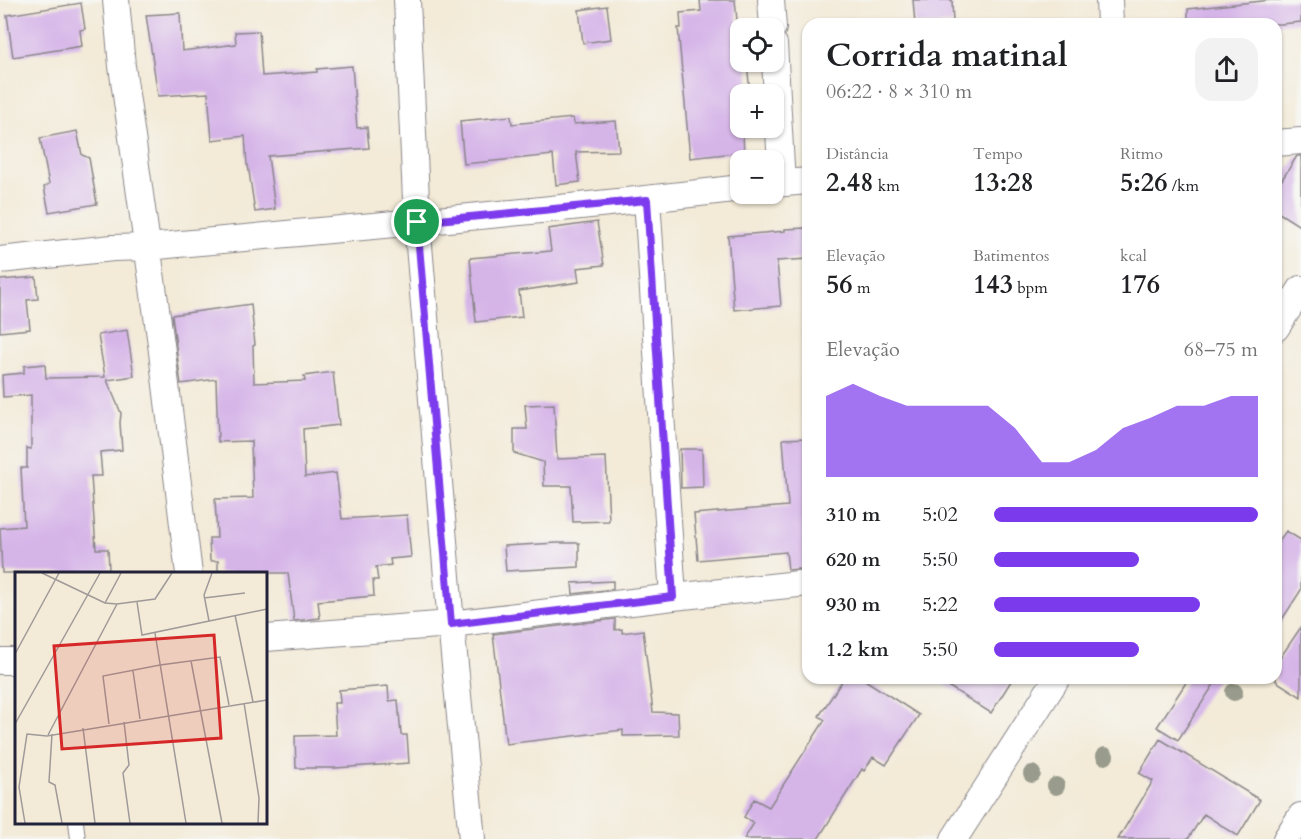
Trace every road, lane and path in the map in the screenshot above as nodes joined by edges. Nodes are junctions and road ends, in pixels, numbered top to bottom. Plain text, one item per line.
1 (116, 0) edge
2 (407, 0) edge
3 (771, 0) edge
4 (1109, 0) edge
5 (772, 18) edge
6 (1110, 18) edge
7 (775, 72) edge
8 (1301, 141) edge
9 (1282, 142) edge
10 (777, 150) edge
11 (802, 182) edge
12 (784, 183) edge
13 (730, 189) edge
14 (647, 200) junction
15 (417, 222) junction
16 (148, 248) junction
17 (0, 260) edge
18 (1301, 289) edge
19 (1282, 319) edge
20 (189, 572) edge
21 (802, 584) edge
22 (673, 597) junction
23 (451, 624) junction
24 (267, 638) edge
25 (1053, 684) edge
26 (1301, 816) edge
27 (76, 824) edge
28 (78, 839) edge
29 (472, 839) edge
30 (954, 839) edge
31 (1286, 839) edge

1 - 16 street
2 - 15 street
3 - 5 street
4 - 6 street
7 - 10 street
8 - 9 street
11 - 12 street
13 - 14 street
14 - 15 street
14 - 22 street
15 - 16 street
15 - 23 street
16 - 17 street
16 - 20 street
18 - 19 street
21 - 22 street
22 - 23 street
23 - 24 street
23 - 29 street
25 - 30 street
26 - 31 street
27 - 28 lane

